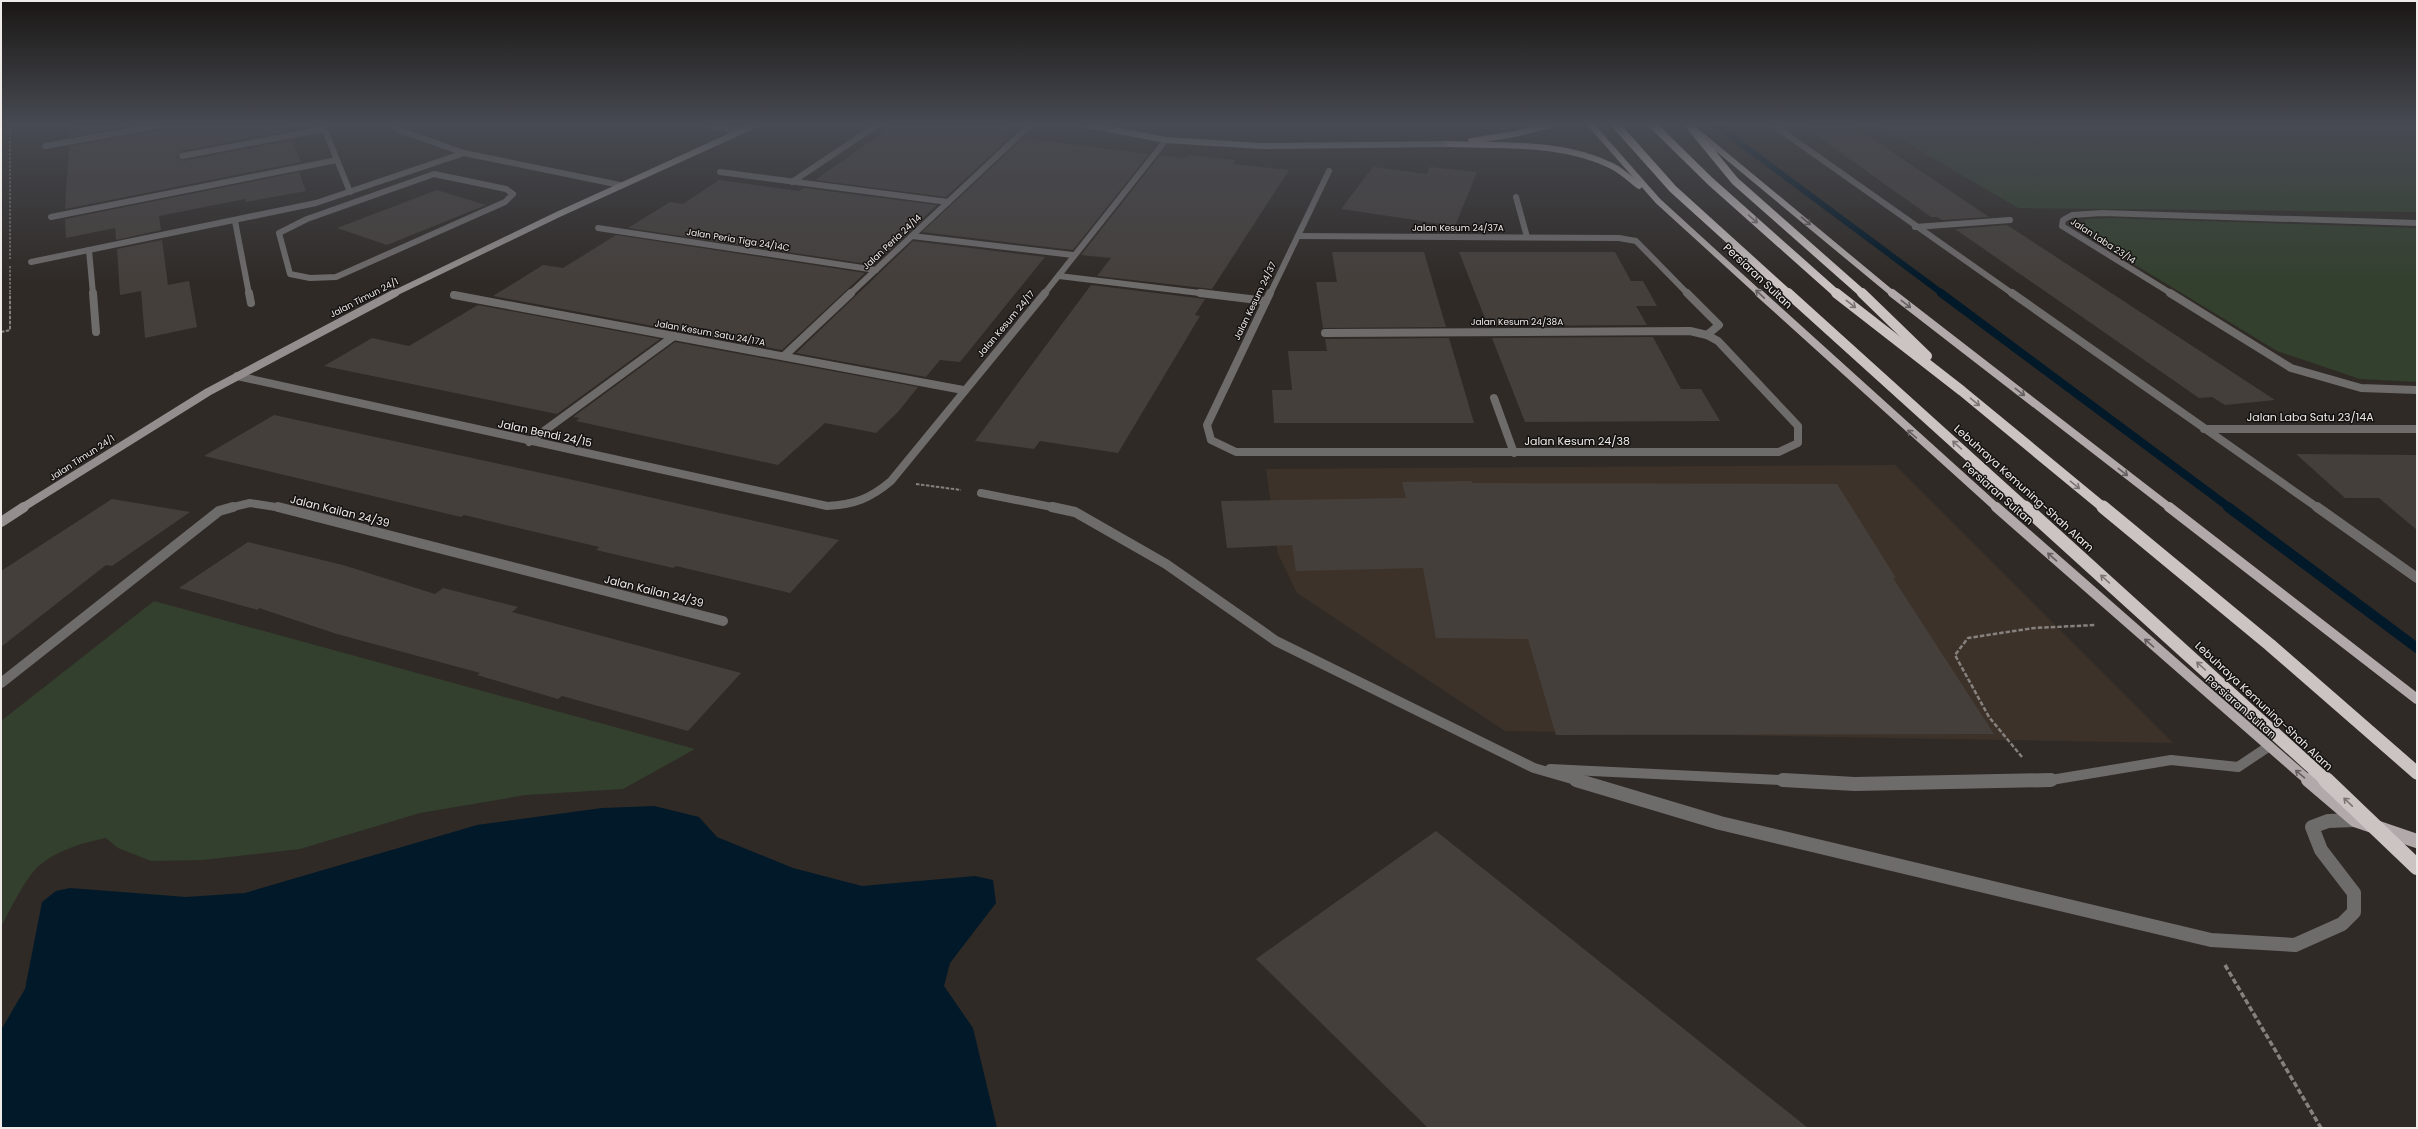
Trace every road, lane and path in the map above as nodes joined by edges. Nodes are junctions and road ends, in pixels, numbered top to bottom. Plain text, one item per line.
1 (10, 178) edge
2 (247, 178) edge
3 (344, 178) edge
4 (392, 178) edge
5 (424, 178) edge
6 (452, 178) edge
7 (588, 178) edge
8 (634, 178) edge
9 (761, 178) edge
10 (798, 178) edge
11 (974, 178) edge
12 (1136, 178) edge
13 (1325, 178) edge
14 (1628, 178) edge
15 (1637, 178) edge
16 (1663, 178) edge
17 (1707, 178) edge
18 (1732, 178) edge
19 (1753, 178) edge
20 (1846, 178) edge
21 (792, 182) junction
22 (620, 184) junction
23 (350, 192) junction
24 (1516, 197) dead end
25 (1658, 201) junction
26 (948, 202) junction
27 (51, 216) dead end
28 (2010, 220) dead end
29 (235, 221) junction
30 (2417, 223) edge
31 (1915, 227) junction
32 (598, 228) dead end
33 (912, 236) junction
34 (1298, 236) junction
35 (1527, 237) junction
36 (90, 250) junction
37 (1074, 255) junction
38 (32, 262) dead end
39 (876, 270) junction
40 (1059, 276) junction
41 (454, 295) dead end
42 (1266, 301) junction
43 (252, 303) dead end
44 (1, 332) edge
45 (96, 332) dead end
46 (1326, 333) dead end
47 (1707, 335) junction
48 (674, 336) junction
49 (784, 356) junction
50 (237, 376) junction
51 (963, 390) junction
52 (2417, 390) edge
53 (1962, 391) junction
54 (1494, 398) dead end
55 (2204, 429) junction
56 (2417, 429) edge
57 (1211, 440) joint
58 (529, 442) junction
59 (1514, 453) junction
60 (891, 480) junction
61 (981, 493) joint
62 (849, 505) joint
63 (1, 522) edge
64 (2417, 578) edge
65 (723, 620) dead end
66 (2127, 623) junction
67 (1, 683) edge
68 (2417, 699) edge
69 (2268, 747) junction
70 (1534, 768) junction
71 (2417, 772) edge
72 (2042, 782) junction
73 (2355, 820) junction
74 (2417, 841) edge
75 (2417, 867) edge
76 (2211, 940) junction
77 (2321, 1128) edge

1 - 44 path
2 - 27 street
3 - 23 street
4 - 23 street
5 - 6 street
7 - 22 street
8 - 22 street, Jalan Timun 24/1
9 - 21 street
10 - 21 street
11 - 26 street, Jalan Peria 24/14
12 - 37 street, Jalan Kesum 24/17
13 - 34 street, Jalan Kesum 24/37
14 - 25 main road
15 - 25 main road, Persiaran Sultan
75 -> 16 highway, Lebuhraya Kemuning-Shah Alam, bridge
17 -> 53 highway
18 - 53 highway
19 -> 68 main road
20 - 31 street
21 - 26 street
22 - 50 street, Jalan Timun 24/1
23 - 29 street
24 - 35 street
66 -> 25 main road, Persiaran Sultan
26 - 33 street, Jalan Peria 24/14
28 - 31 street
29 - 36 street
29 - 43 street
30 - 52 street, Jalan Laba 23/14
31 - 55 street
32 - 39 street, Jalan Peria Tiga 24/14C
33 - 37 street
33 - 39 street, Jalan Peria 24/14
34 - 35 street, Jalan Kesum 24/37A
34 - 42 street, Jalan Kesum 24/37
35 - 47 street, Jalan Kesum 24/37A
36 - 38 street
36 - 45 street
37 - 40 street, Jalan Kesum 24/17
39 - 49 street, Jalan Peria 24/14
40 - 42 street
40 - 51 street, Jalan Kesum 24/17
41 - 48 street, Jalan Kesum Satu 24/17A
42 - 57 street, Jalan Kesum 24/37
46 - 47 street, Jalan Kesum 24/38A
47 - 59 street, Jalan Kesum 24/38
48 - 49 street, Jalan Kesum Satu 24/17A
48 - 58 street
49 - 51 street, Jalan Kesum Satu 24/17A
50 - 58 street, Jalan Bendi 24/15
50 - 63 street, Jalan Timun 24/1
51 - 60 street, Jalan Kesum 24/17
53 -> 71 highway
54 - 59 street
55 - 56 street, Jalan Laba Satu 23/14A
55 - 64 street
57 - 59 street, Jalan Kesum 24/38
58 - 62 street, Jalan Bendi 24/15
60 - 61 path
60 - 62 street, Jalan Kesum 24/17
61 - 70 street
65 - 67 street, Jalan Kailan 24/39
69 -> 66 main road, Persiaran Sultan
66 - 72 path
69 - 72 street
73 -> 69 main road, Persiaran Sultan
70 - 72 street
70 - 76 street
73 - 74 main road, Persiaran Sultan
73 - 76 street
76 - 77 path

